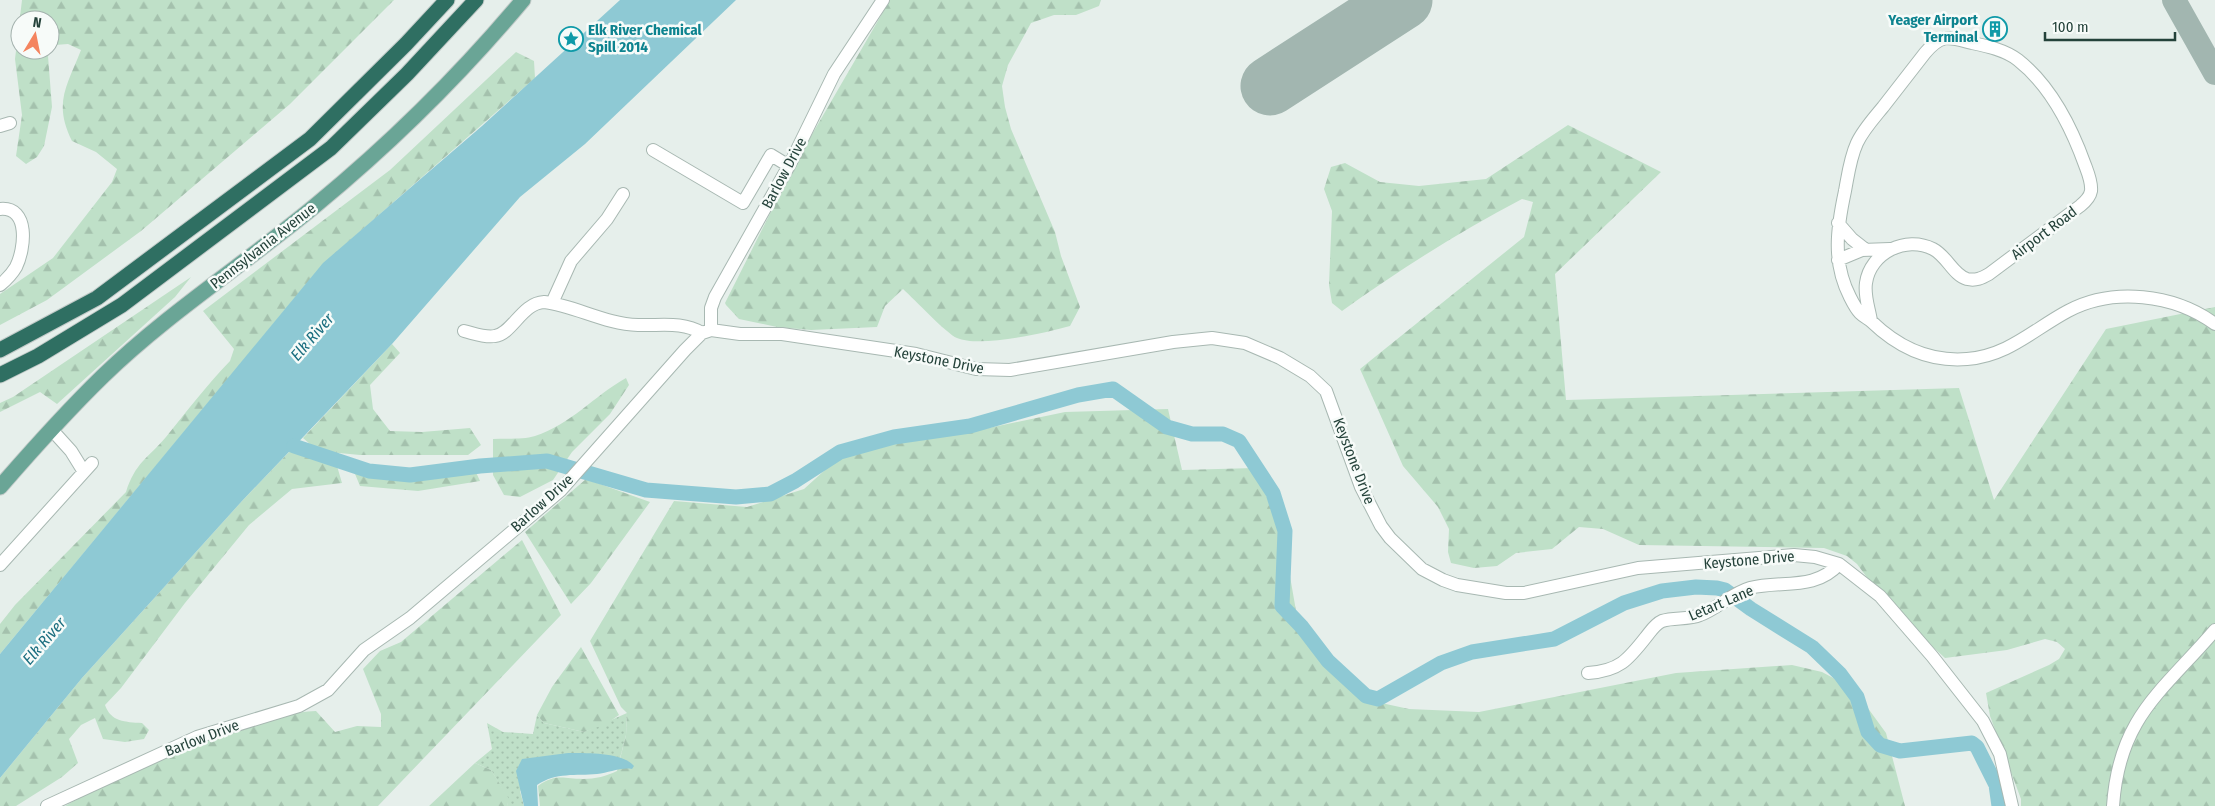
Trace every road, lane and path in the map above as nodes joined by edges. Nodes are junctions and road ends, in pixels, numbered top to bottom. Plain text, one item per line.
1 (446, 0) edge
2 (476, 0) edge
3 (522, 0) edge
4 (883, 0) edge
5 (653, 150) dead end
6 (789, 166) junction
7 (623, 194) dead end
8 (0, 209) edge
9 (1838, 224) junction
10 (1890, 249) junction
11 (1866, 250) junction
12 (1838, 260) junction
13 (0, 285) edge
14 (552, 303) junction
15 (1871, 321) junction
16 (2215, 324) edge
17 (464, 331) dead end
18 (706, 331) junction
19 (0, 350) edge
20 (0, 376) edge
21 (52, 430) junction
22 (5, 475) edge
23 (0, 487) edge
24 (1839, 564) junction
25 (0, 565) edge
26 (2215, 630) edge
27 (1588, 673) dead end
28 (47, 806) edge
29 (2012, 806) edge
30 (2113, 806) edge

1 - 19 highway
2 - 20 highway
3 - 21 main road, Pennsylvania Avenue
4 - 6 street, Barlow Drive
5 - 6 street
6 - 18 street, Barlow Drive
7 - 14 street
8 - 13 street
9 - 10 street, Airport Road
9 - 11 street
9 - 12 street, Airport Road
10 - 11 street, Airport Road
10 - 15 street
11 - 12 street, Airport Road
12 - 15 street, Airport Road
14 - 17 street
14 - 18 street, Keystone Drive
15 - 16 street, Airport Road
18 - 24 street, Keystone Drive
18 - 28 street, Barlow Drive
21 - 22 main road, Pennsylvania Avenue
21 - 25 street
22 - 23 main road, Pennsylvania Avenue
24 - 27 street, Letart Lane
24 - 29 street, Keystone Drive
26 - 30 street

